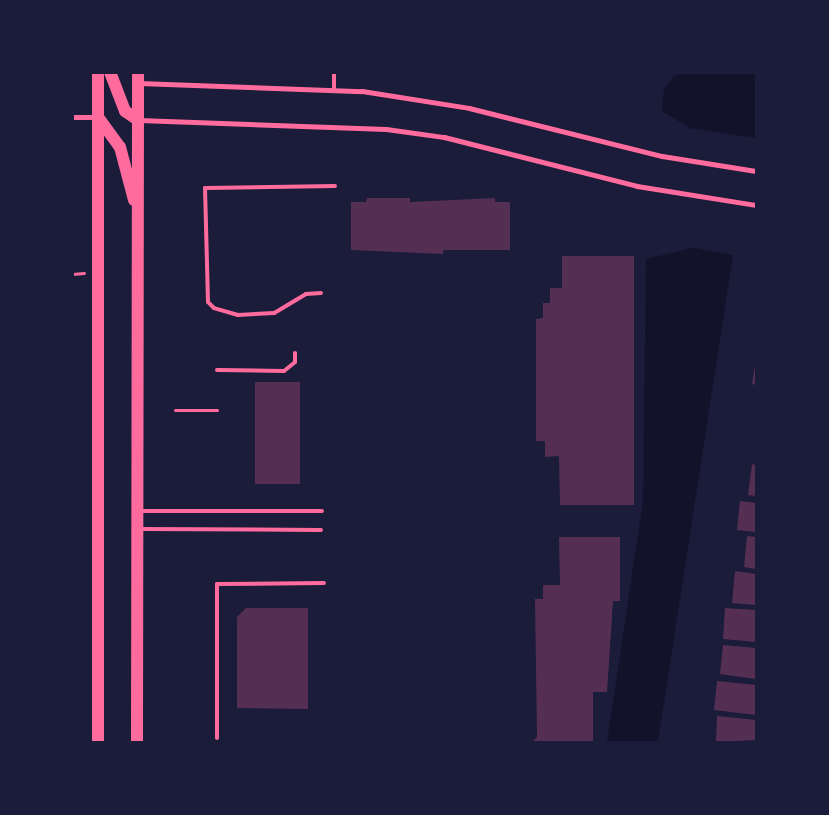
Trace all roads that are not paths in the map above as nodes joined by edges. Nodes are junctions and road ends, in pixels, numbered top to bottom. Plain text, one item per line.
1 (98, 72) edge
2 (110, 72) edge
3 (334, 72) edge
4 (138, 78) edge
5 (334, 88) junction
6 (72, 117) edge
7 (98, 117) junction
8 (138, 120) junction
9 (756, 171) edge
10 (334, 186) dead end
11 (756, 206) edge
12 (138, 217) junction
13 (322, 294) dead end
14 (295, 353) dead end
15 (217, 370) dead end
16 (137, 511) junction
17 (322, 511) dead end
18 (137, 528) junction
19 (321, 530) dead end
20 (324, 583) dead end
21 (217, 738) dead end
22 (98, 742) edge
23 (137, 742) edge

1 - 7 main road
2 - 8 main road
3 - 5 lane
4 - 5 street
4 - 8 main road
5 - 9 street
6 - 7 street
7 - 12 main road
7 - 22 main road
8 - 11 street
8 - 12 main road
10 - 13 lane
12 - 16 main road
14 - 15 lane
16 - 17 lane
16 - 18 main road
18 - 19 lane
18 - 23 main road
20 - 21 lane

